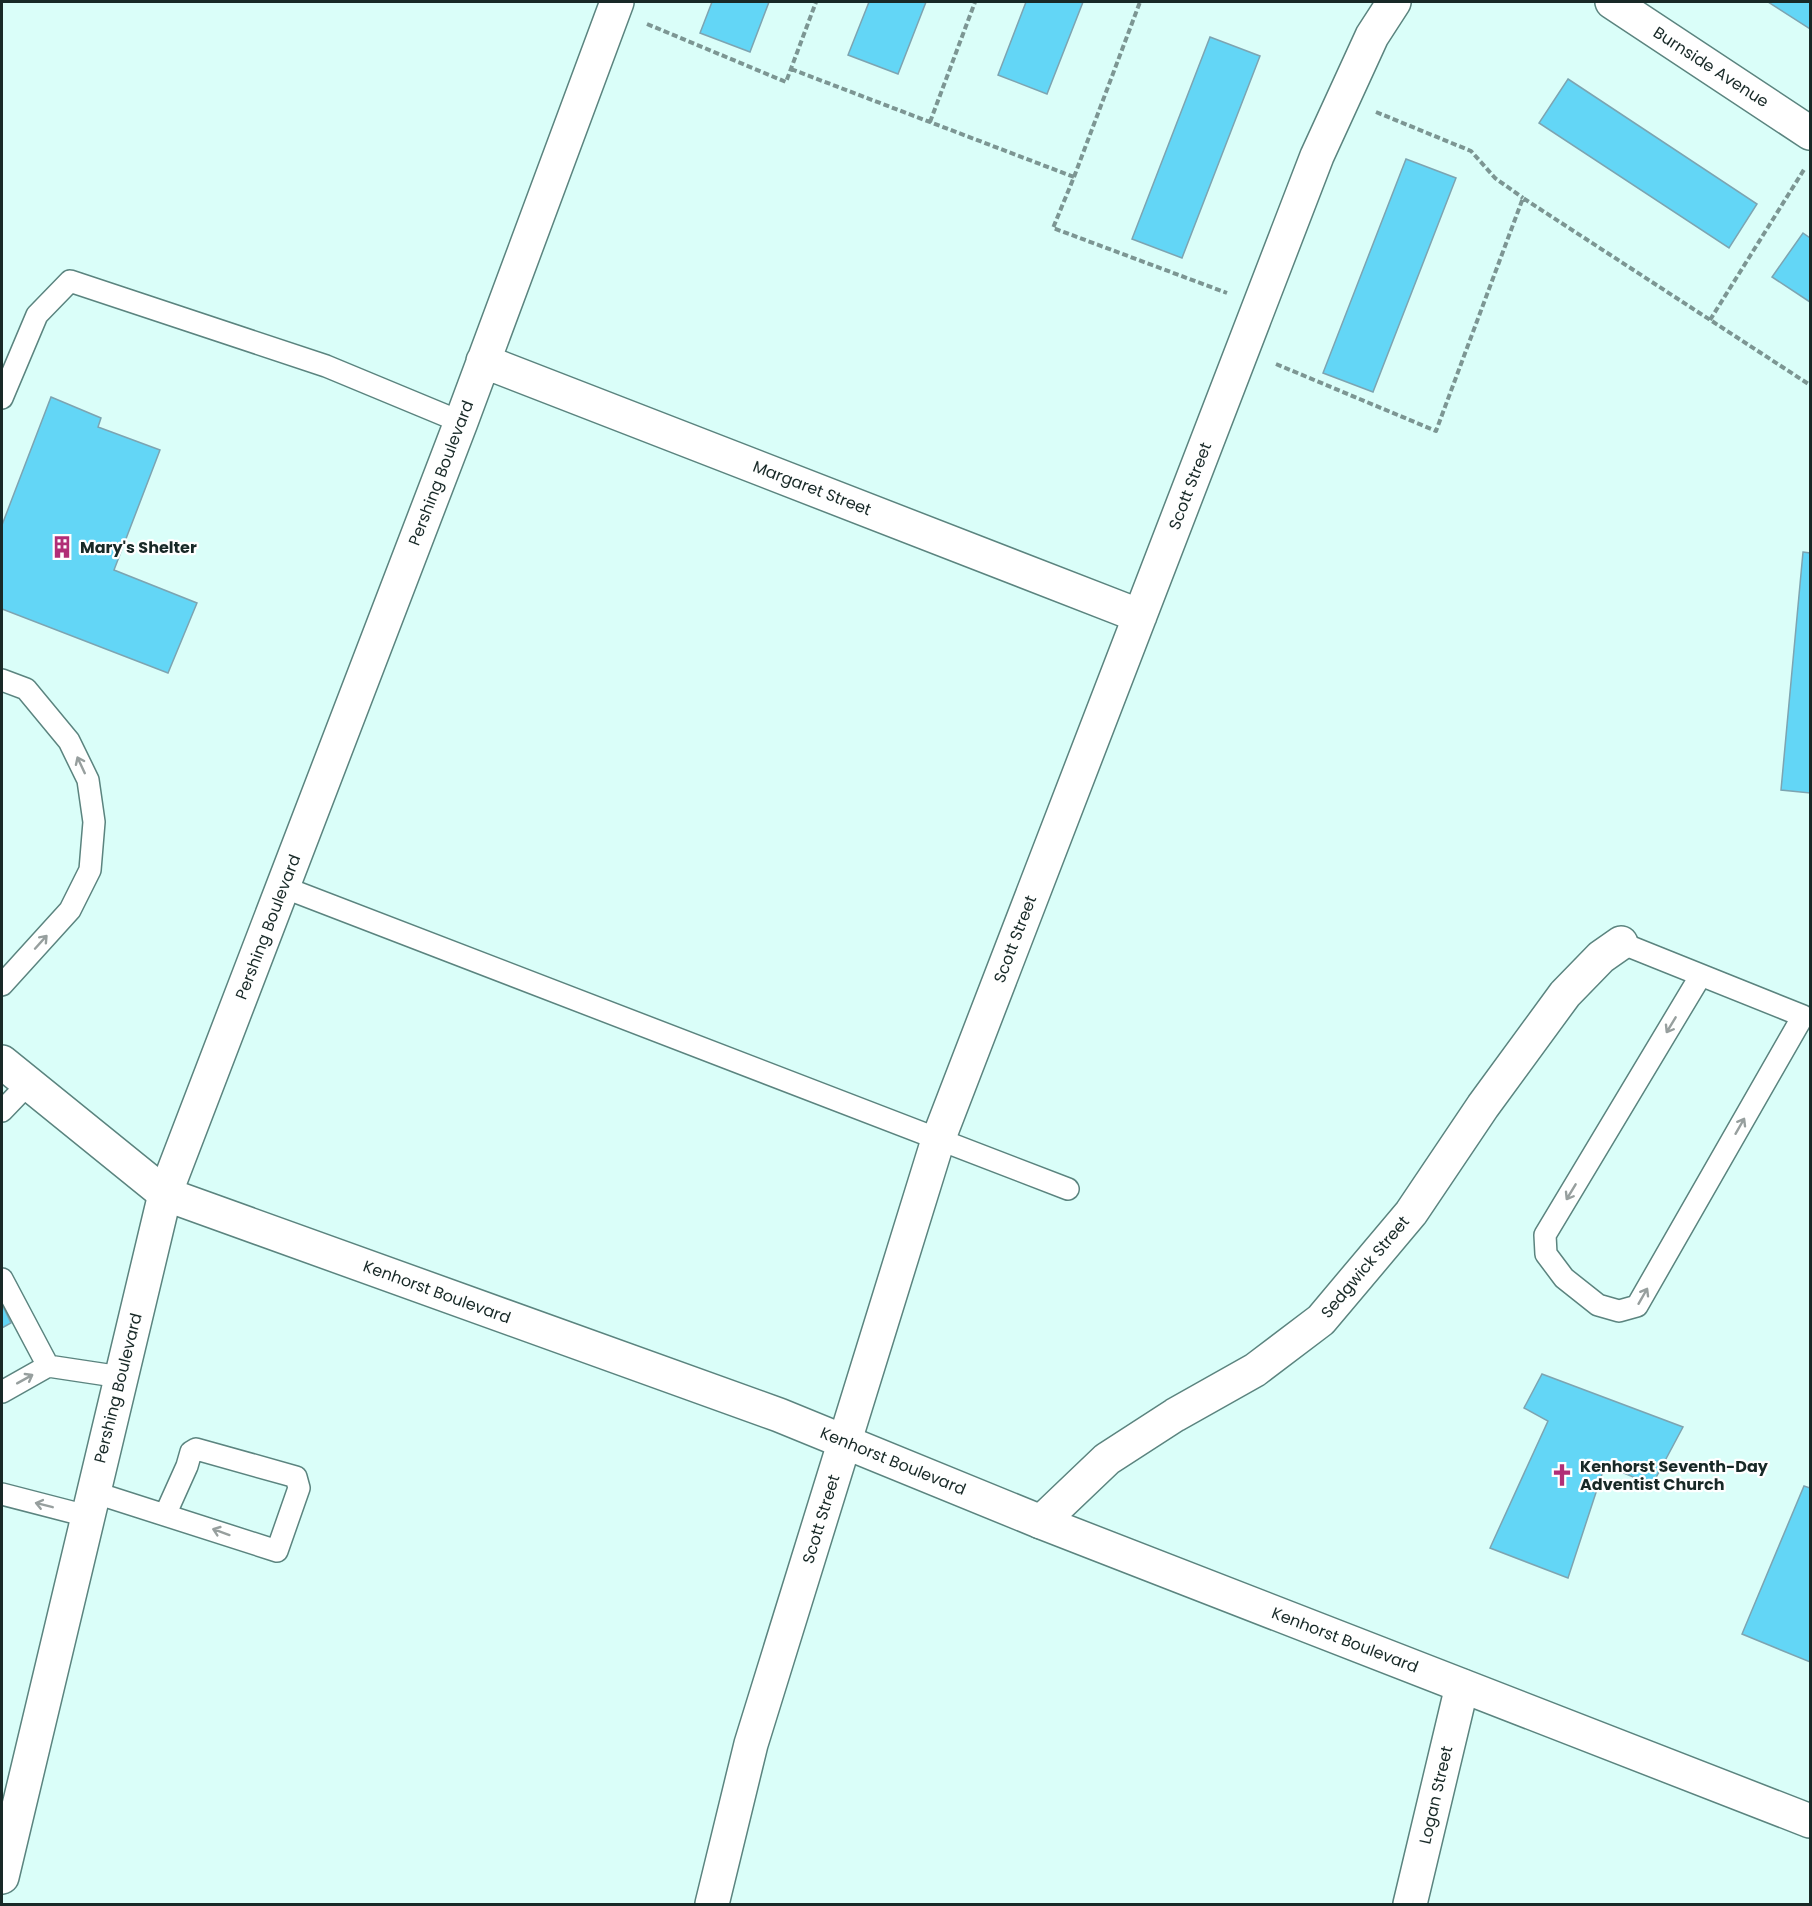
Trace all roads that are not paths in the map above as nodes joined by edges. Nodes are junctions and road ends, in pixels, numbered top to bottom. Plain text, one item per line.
1 (1395, 2) edge
2 (1612, 2) edge
3 (613, 3) edge
4 (1810, 133) edge
5 (483, 361) junction
6 (2, 398) edge
7 (460, 422) junction
8 (1140, 616) junction
9 (2, 680) edge
10 (283, 887) junction
11 (1621, 943) joint
12 (1701, 975) junction
13 (2, 985) edge
14 (2, 1062) edge
15 (27, 1085) junction
16 (2, 1111) edge
17 (938, 1140) junction
18 (1068, 1189) dead end
19 (165, 1194) junction
20 (2, 1279) edge
21 (48, 1366) junction
22 (121, 1377) junction
23 (2, 1392) edge
24 (845, 1442) junction
25 (2, 1494) edge
26 (90, 1504) junction
27 (165, 1515) junction
28 (1041, 1522) junction
29 (1462, 1686) junction
30 (1810, 1821) edge
31 (2, 1877) edge
32 (712, 1905) edge
33 (1410, 1905) edge

1 - 8 street, Scott Street
2 - 4 street, Burnside Avenue
3 - 5 street, Pershing Boulevard
5 - 7 street, Pershing Boulevard
5 - 8 street, Margaret Street
6 - 7 lane
7 - 10 street, Pershing Boulevard
8 - 17 street, Scott Street
13 -> 9 lane
10 - 17 lane
10 - 19 street, Pershing Boulevard
11 - 12 lane
11 - 28 street, Sedgwick Street
12 -> 12 lane
14 - 15 street, Kenhorst Boulevard
15 - 16 lane
15 - 19 street, Kenhorst Boulevard
17 - 18 lane
17 - 24 street, Scott Street
19 - 22 street, Pershing Boulevard
19 - 24 street, Kenhorst Boulevard
20 - 21 lane
21 - 22 lane
23 -> 21 lane
22 - 26 street, Pershing Boulevard
24 - 28 street, Kenhorst Boulevard
24 - 32 street, Scott Street
26 -> 25 lane
26 - 27 lane
26 - 31 street, Pershing Boulevard
27 -> 27 lane
28 - 29 street, Kenhorst Boulevard
29 - 30 street, Kenhorst Boulevard
29 - 33 street, Logan Street

